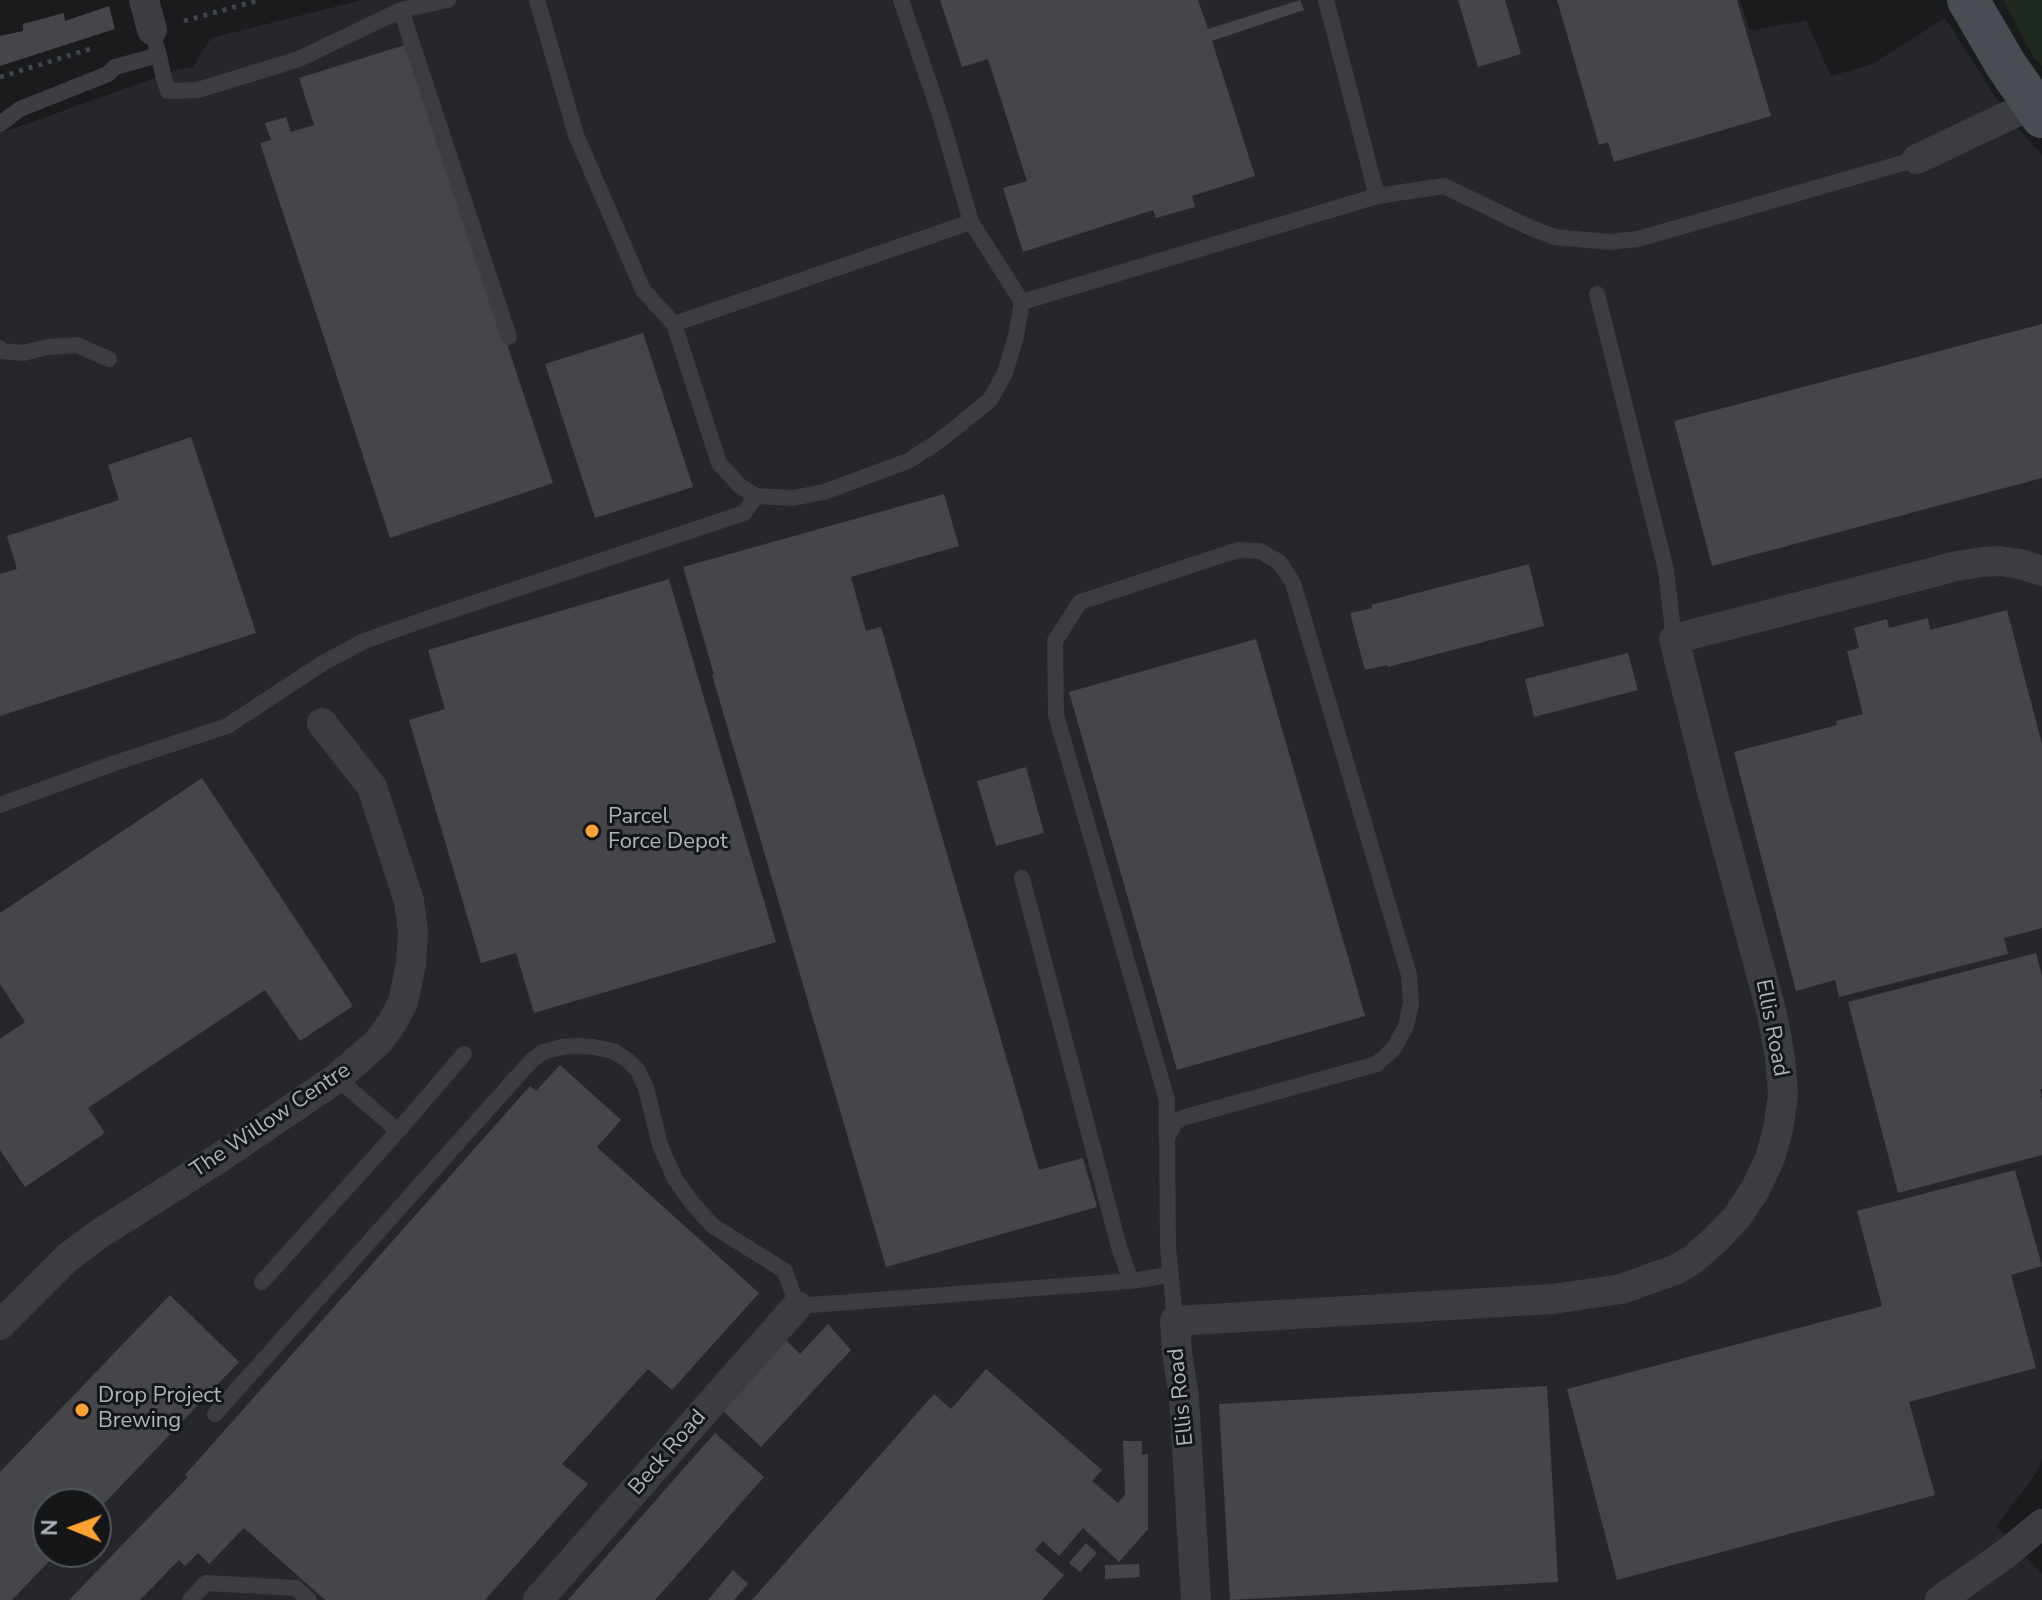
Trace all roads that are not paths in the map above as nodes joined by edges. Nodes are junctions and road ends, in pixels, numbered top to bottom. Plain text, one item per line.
1 (144, 0) edge
2 (448, 0) edge
3 (537, 0) edge
4 (901, 0) edge
5 (1326, 0) edge
6 (1968, 0) edge
7 (401, 10) junction
8 (156, 43) junction
9 (2037, 110) edge
10 (0, 124) edge
11 (1917, 159) joint
12 (1377, 196) junction
13 (971, 222) junction
14 (1597, 294) dead end
15 (1022, 302) junction
16 (674, 324) junction
17 (509, 337) dead end
18 (0, 348) edge
19 (109, 359) dead end
20 (756, 496) junction
21 (2042, 571) edge
22 (1674, 639) junction
23 (322, 723) dead end
24 (0, 805) edge
25 (1022, 878) dead end
26 (464, 1054) dead end
27 (337, 1078) junction
28 (398, 1131) junction
29 (1167, 1138) junction
30 (1170, 1275) junction
31 (1131, 1281) junction
32 (262, 1282) dead end
33 (797, 1306) junction
34 (1175, 1321) junction
35 (0, 1325) edge
36 (215, 1414) dead end
37 (2042, 1524) edge
38 (290, 1594) edge
39 (190, 1600) edge
40 (309, 1600) edge
41 (538, 1600) edge
42 (1196, 1600) edge
43 (1940, 1600) edge

1 - 8 street
2 - 7 lane
3 - 16 lane
4 - 13 lane
5 - 12 lane
6 - 9 street
7 - 8 lane
7 - 17 lane
8 - 10 lane
9 - 11 street
11 - 12 lane
12 - 15 lane
13 - 15 lane
13 - 16 lane
14 - 22 lane
15 - 20 lane
16 - 20 lane
18 - 19 lane
20 - 24 lane
21 - 22 street
22 - 34 street, Ellis Road
23 - 27 street, The Willow Centre
25 - 31 lane
26 - 28 lane
27 - 28 lane
27 - 35 street, The Willow Centre
28 - 32 lane
29 - 29 lane
29 - 30 lane
30 - 31 lane
30 - 34 lane
31 - 33 lane
33 - 36 lane
33 - 41 street, Beck Road
34 - 42 street, Ellis Road
37 - 43 street
38 - 39 lane
38 - 40 lane

